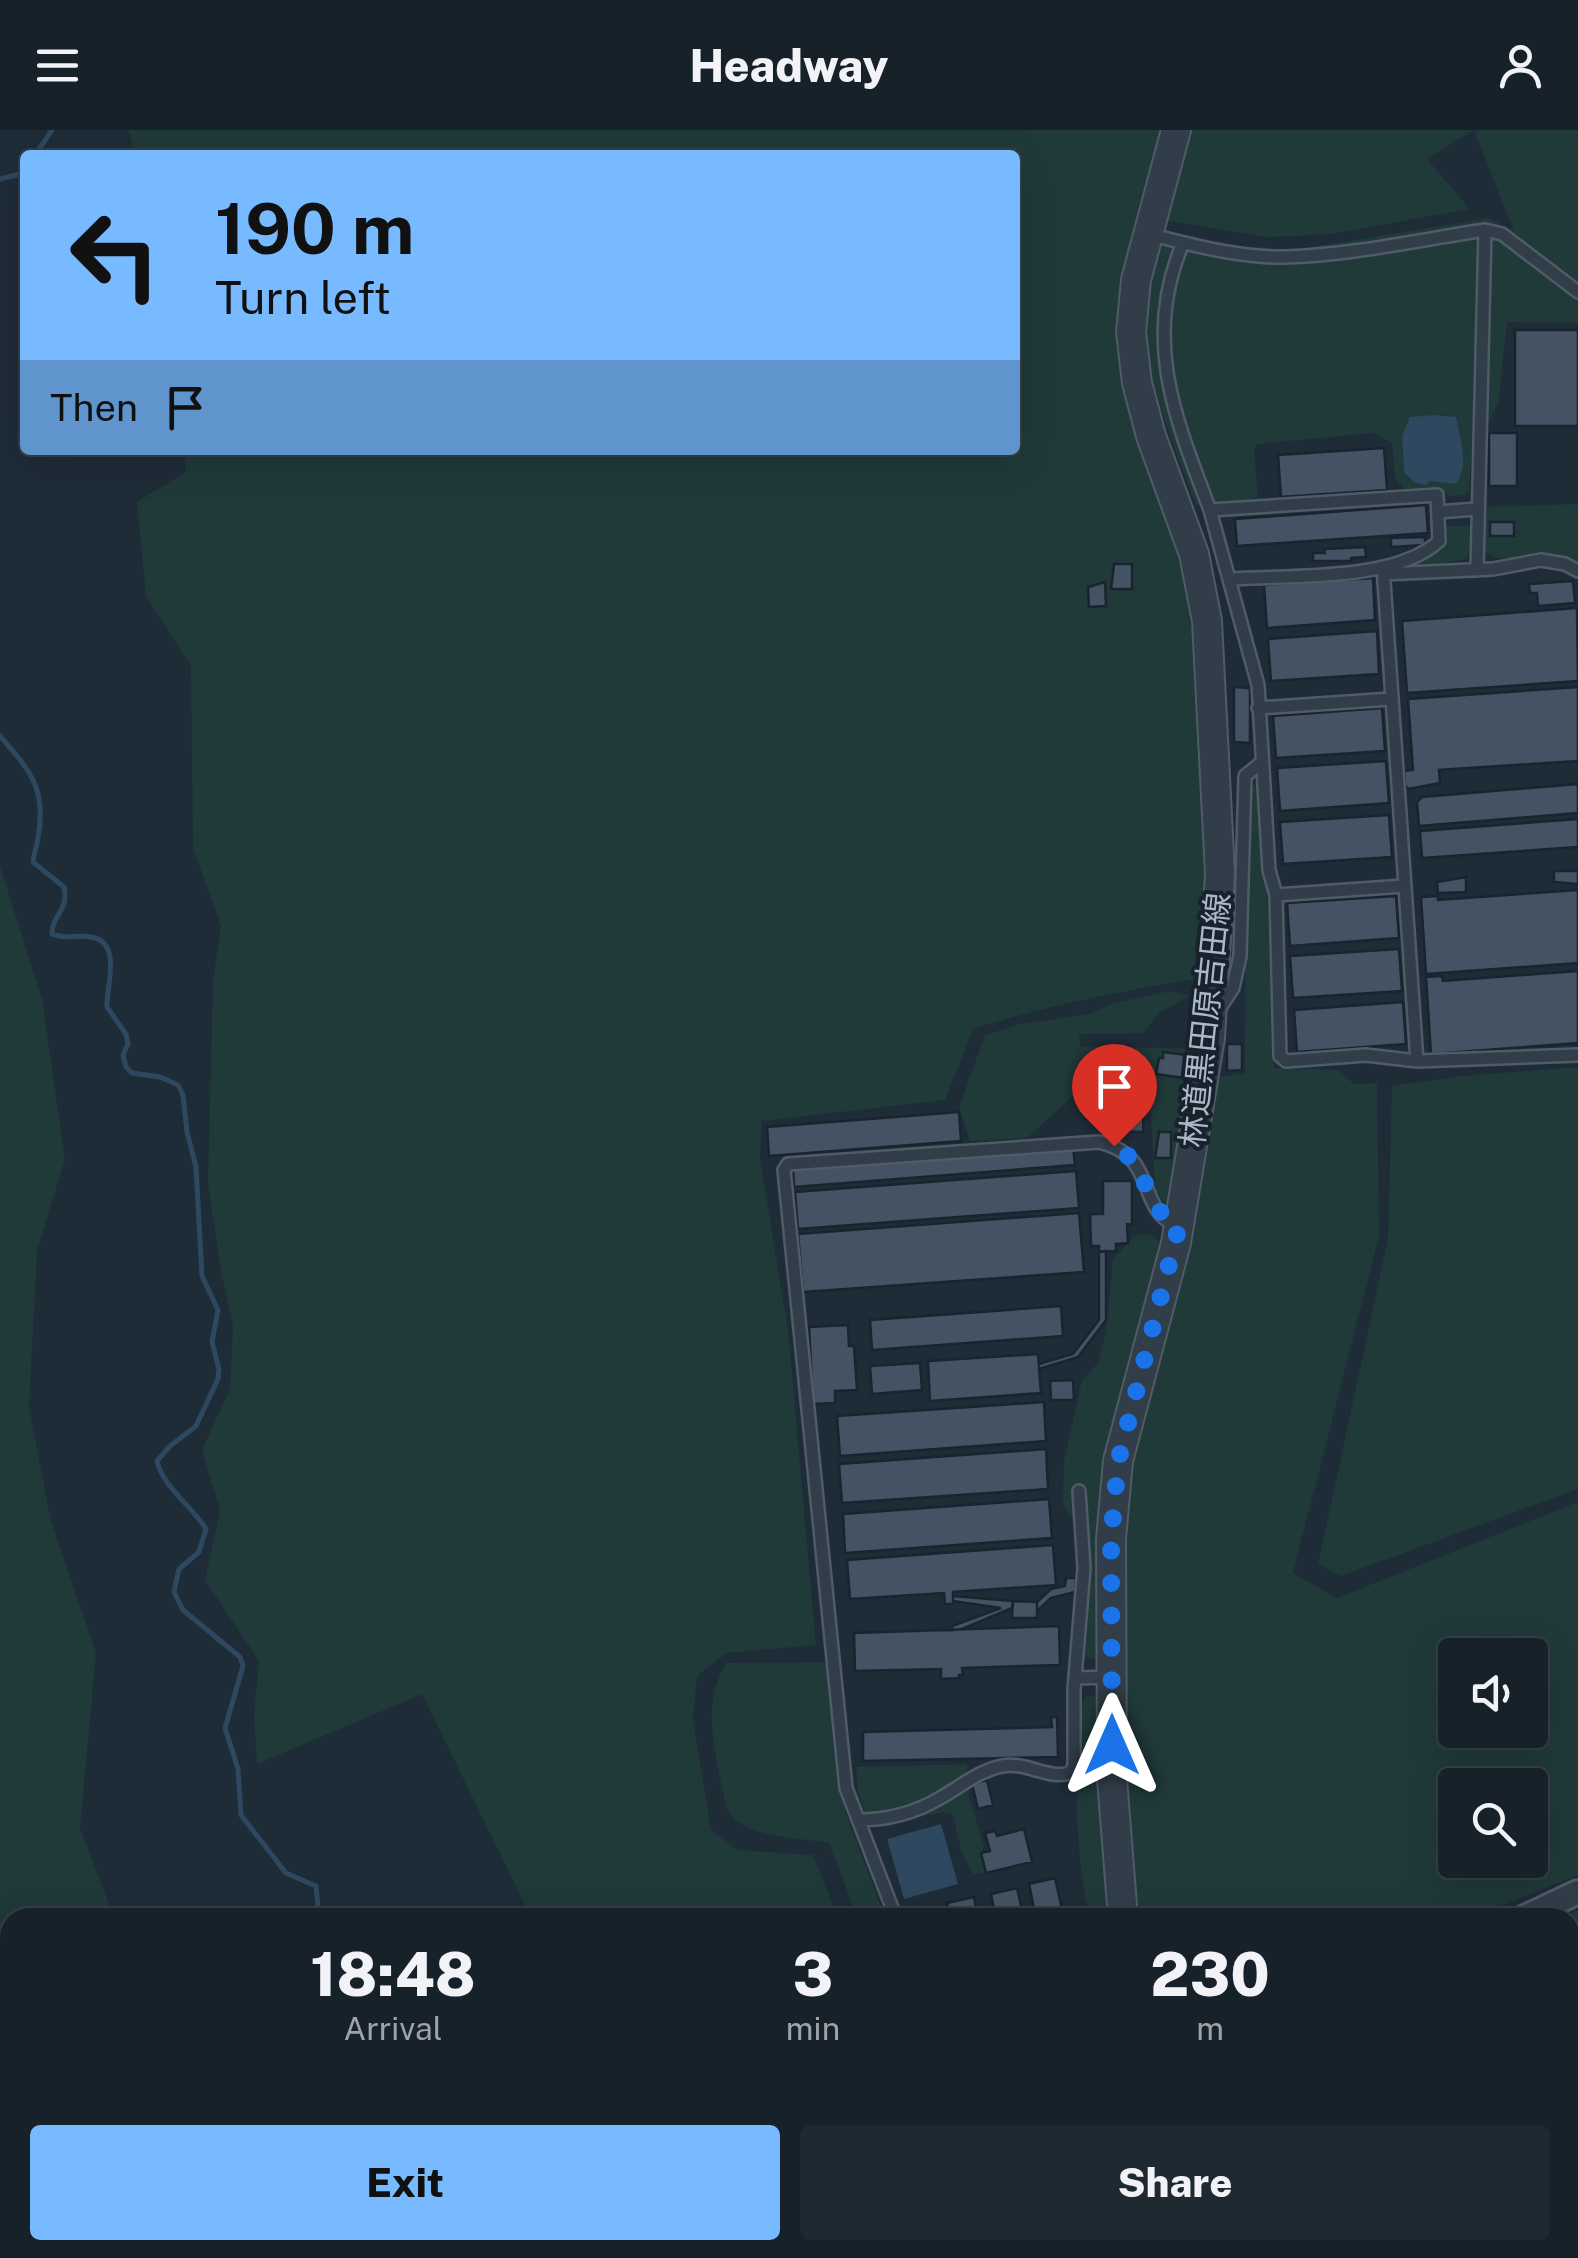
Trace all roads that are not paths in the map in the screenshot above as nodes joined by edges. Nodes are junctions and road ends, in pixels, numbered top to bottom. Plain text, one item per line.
1 (1176, 130) edge
2 (1485, 230) junction
3 (1148, 234) junction
4 (1183, 243) junction
5 (1578, 292) edge
6 (1476, 509) junction
7 (1210, 510) junction
8 (1438, 512) junction
9 (1383, 570) junction
10 (1477, 570) junction
11 (1578, 571) edge
12 (1230, 579) junction
13 (1391, 698) junction
14 (1258, 708) junction
15 (1262, 762) junction
16 (1404, 886) junction
17 (1276, 895) junction
18 (1212, 1020) junction
19 (1578, 1055) edge
20 (1416, 1061) junction
21 (1179, 1226) junction
22 (1079, 1491) dead end
23 (1111, 1677) junction
24 (1075, 1678) junction
25 (858, 1820) junction
26 (1578, 1892) edge
27 (892, 1908) edge
28 (1122, 1908) edge
29 (1544, 1908) edge

1 - 3 street, 林道黒田原吉田線
2 - 4 lane
2 - 5 lane
2 - 6 lane
3 - 4 lane
3 - 18 street, 林道黒田原吉田線
4 - 7 lane
6 - 8 lane
6 - 10 lane
7 - 8 lane
7 - 12 lane
8 - 9 lane
9 - 10 lane
9 - 12 lane
9 - 13 lane
10 - 11 lane
12 - 14 lane
13 - 14 lane
13 - 16 lane
14 - 15 lane
15 - 17 lane
15 - 18 lane
16 - 17 lane
16 - 20 lane
17 - 20 lane
18 - 21 street, 林道黒田原吉田線
19 - 20 lane
21 - 23 street, 林道黒田原吉田線
21 - 25 lane
22 - 24 lane
23 - 24 lane
23 - 28 street, 林道黒田原吉田線
24 - 25 lane
25 - 27 lane
26 - 29 street

